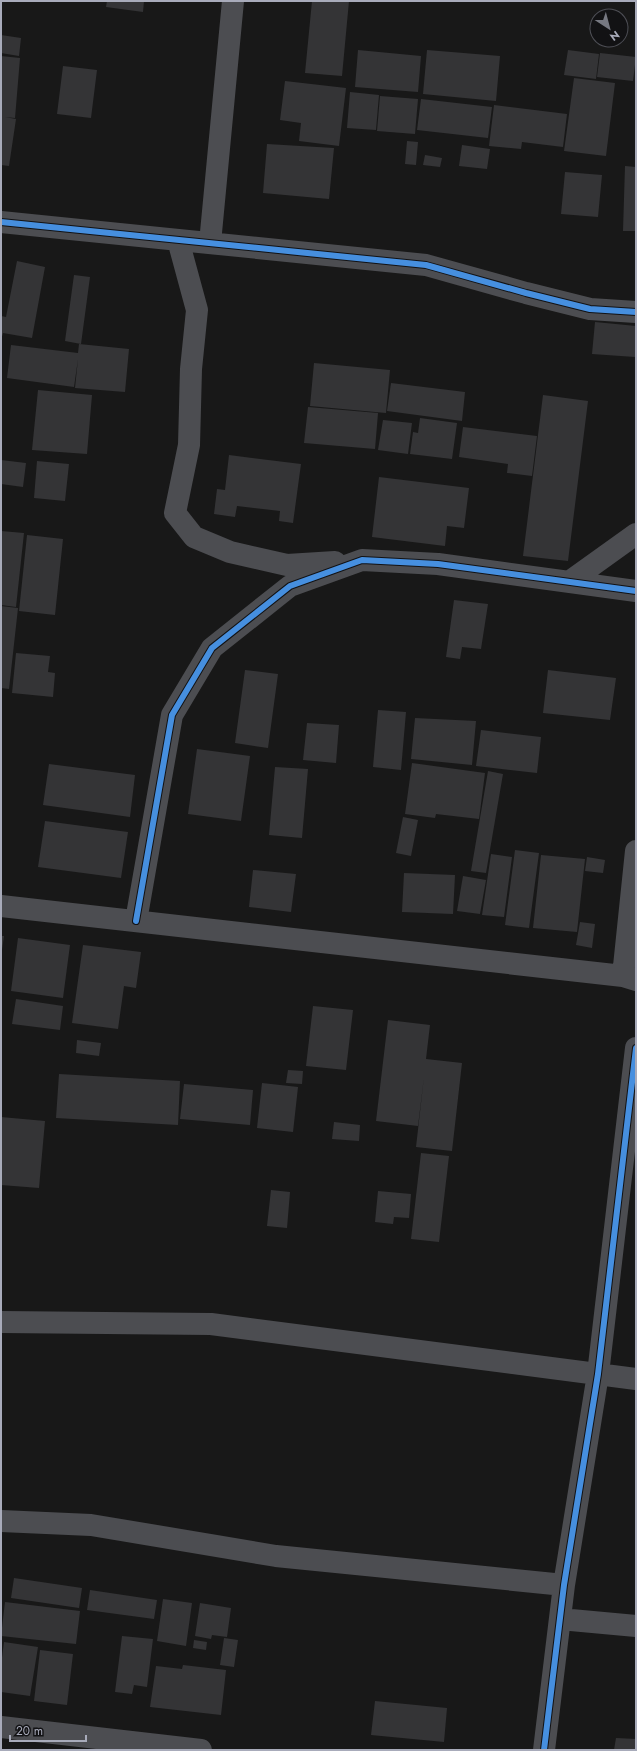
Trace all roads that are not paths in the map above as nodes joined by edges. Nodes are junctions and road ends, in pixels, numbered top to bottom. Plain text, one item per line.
1 (233, 1) edge
2 (1, 222) edge
3 (178, 240) junction
4 (210, 243) junction
5 (636, 312) edge
6 (636, 534) edge
7 (362, 560) junction
8 (569, 582) junction
9 (636, 591) edge
10 (636, 851) edge
11 (1, 906) edge
12 (136, 921) junction
13 (629, 978) edge
14 (636, 1048) edge
15 (1, 1322) edge
16 (598, 1374) junction
17 (636, 1380) edge
18 (1, 1522) edge
19 (564, 1585) junction
20 (560, 1619) junction
21 (636, 1626) edge
22 (1, 1727) edge
23 (201, 1750) edge
24 (544, 1750) edge

1 - 4 street
2 - 3 street
3 - 4 street
3 - 7 street
4 - 5 street
6 - 8 street
7 - 8 street
7 - 12 street
8 - 9 street
10 - 13 street
11 - 12 street
12 - 13 street
14 - 16 street
15 - 16 street
16 - 17 street
16 - 19 street
18 - 19 street
19 - 20 street
20 - 21 street
20 - 24 street
22 - 23 street

